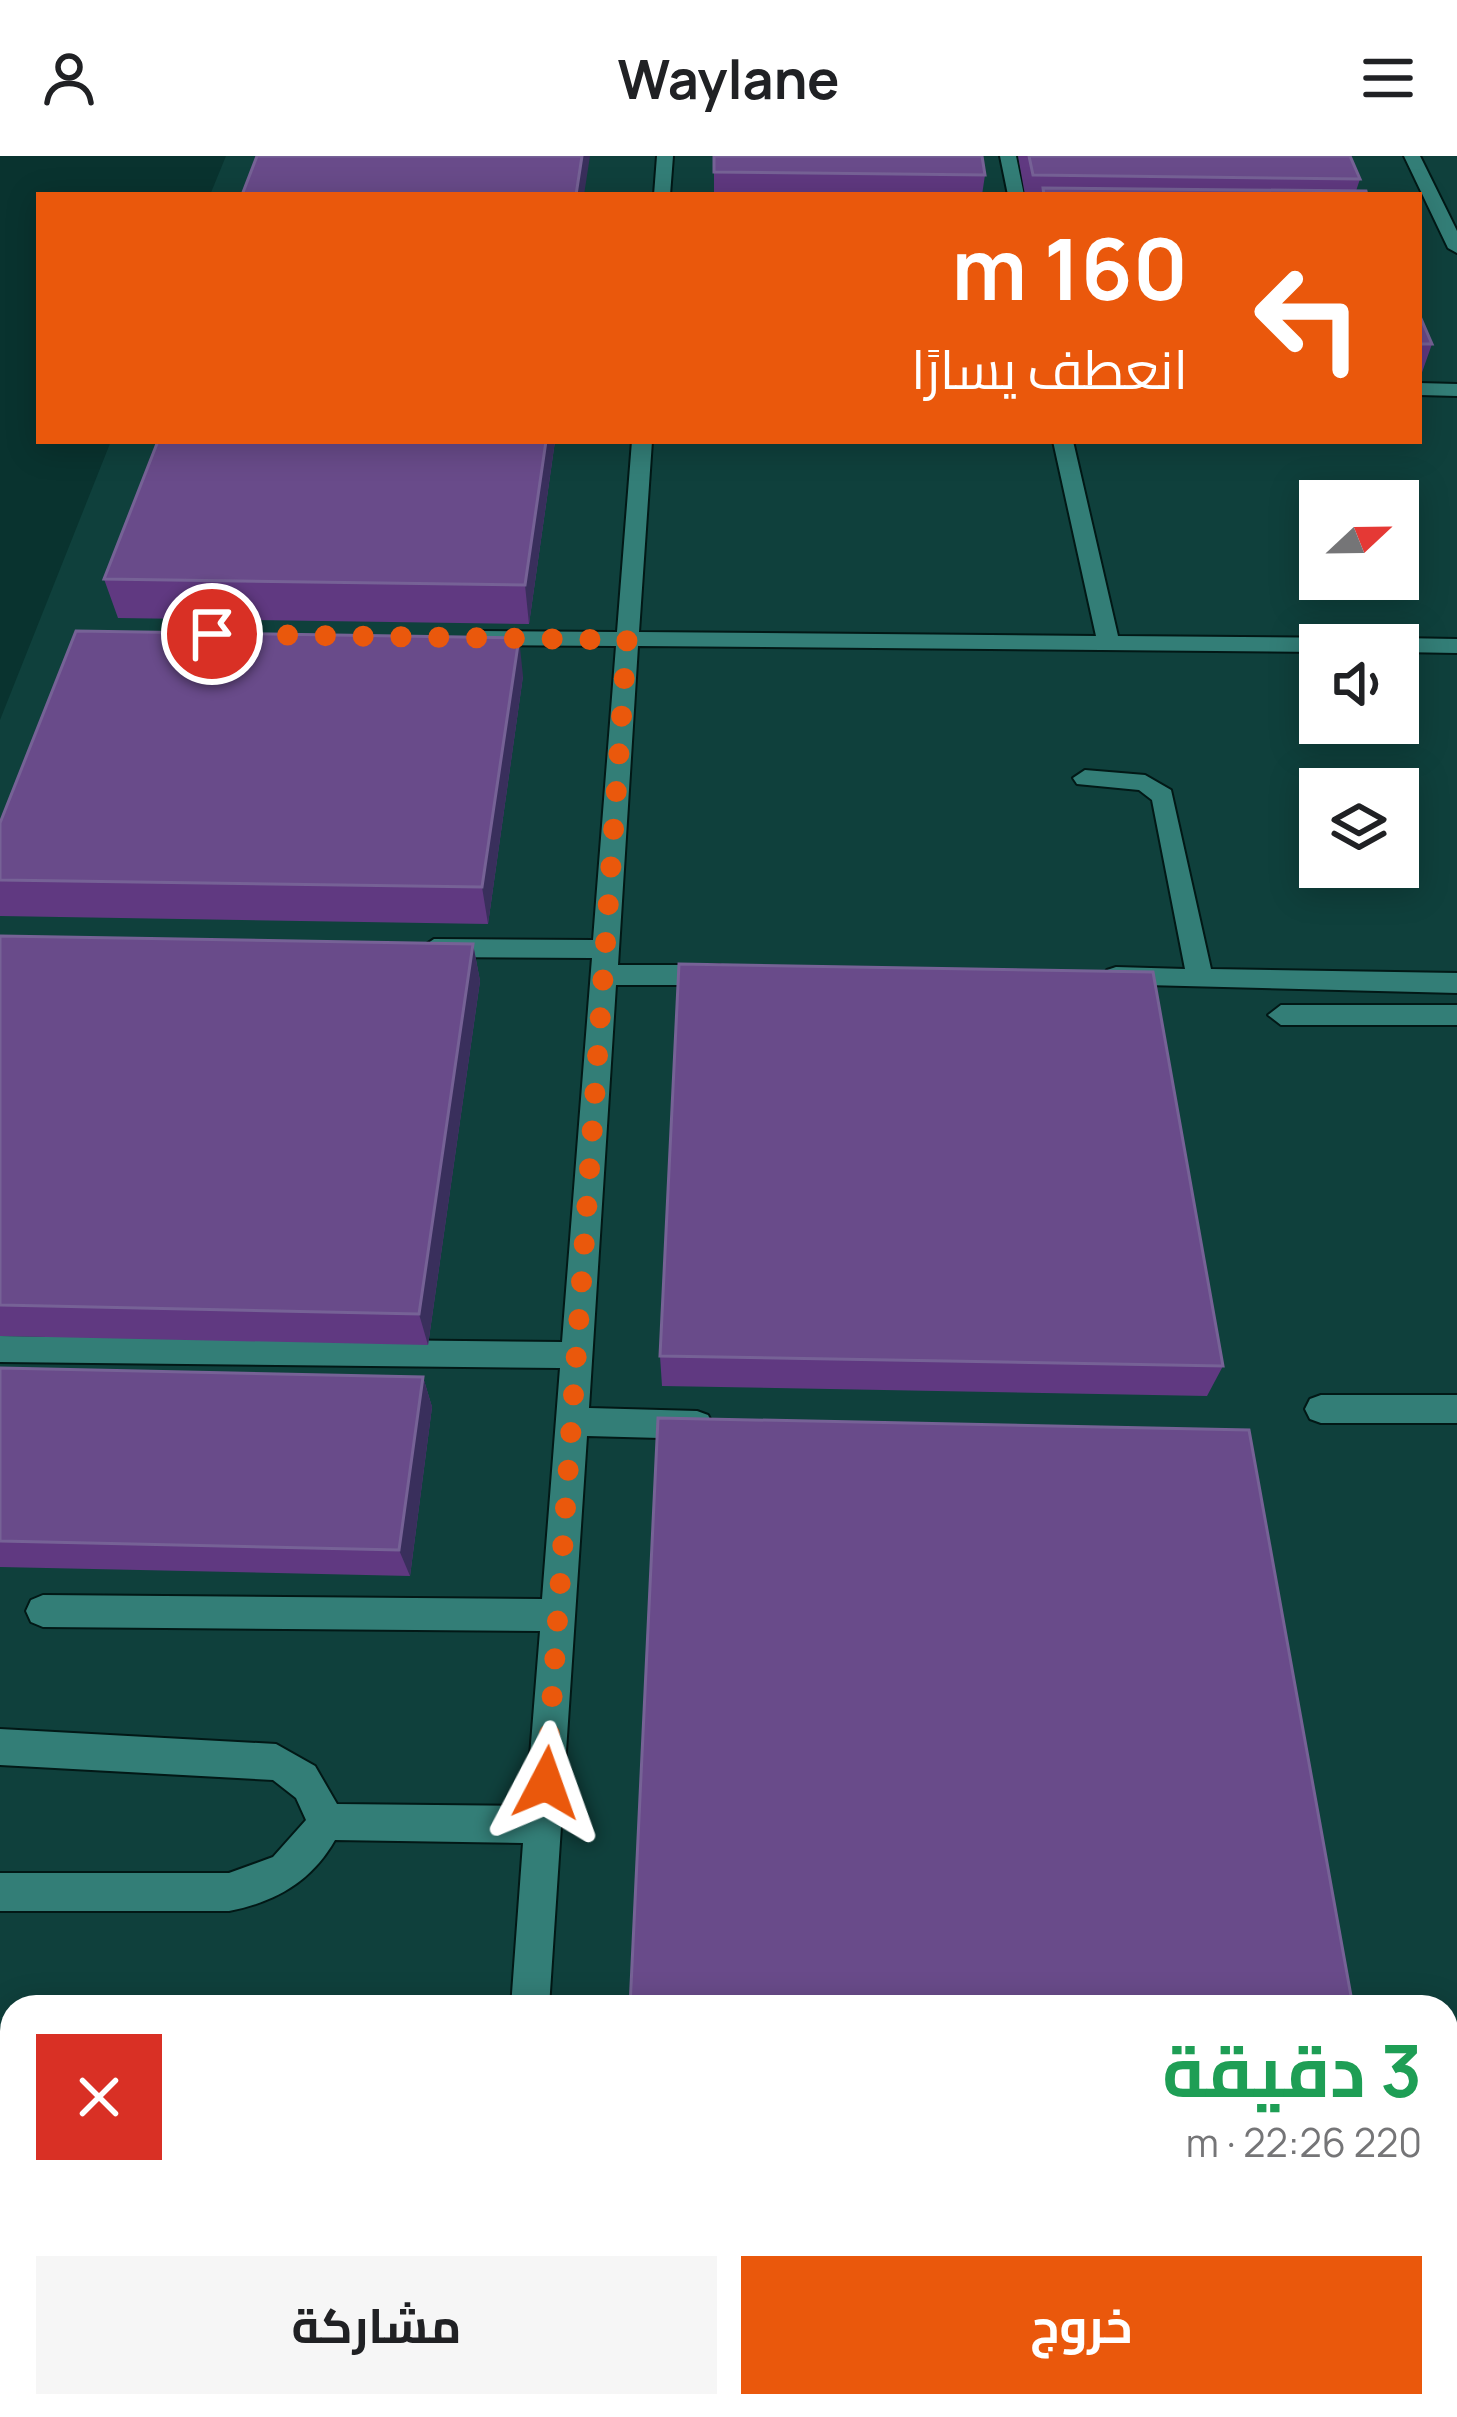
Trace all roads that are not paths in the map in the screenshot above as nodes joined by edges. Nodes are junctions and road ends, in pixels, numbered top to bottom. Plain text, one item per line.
1 (665, 156) edge
2 (1009, 156) edge
3 (1412, 156) edge
4 (662, 192) edge
5 (1015, 192) edge
6 (1422, 220) edge
7 (1443, 220) junction
8 (1457, 248) edge
9 (1422, 389) edge
10 (1457, 390) edge
11 (642, 444) edge
12 (1065, 444) edge
13 (442, 637) edge
14 (627, 640) junction
15 (1109, 643) junction
16 (1299, 645) edge
17 (1419, 645) edge
18 (1457, 646) edge
19 (1084, 778) dead end
20 (397, 948) edge
21 (607, 962) junction
22 (748, 975) edge
23 (1081, 976) edge
24 (1200, 977) junction
25 (1457, 983) edge
26 (1281, 1015) dead end
27 (1457, 1015) edge
28 (0, 1349) edge
29 (576, 1355) junction
30 (1321, 1408) dead end
31 (1457, 1409) edge
32 (572, 1422) junction
33 (736, 1426) edge
34 (43, 1611) dead end
35 (559, 1615) junction
36 (0, 1747) edge
37 (325, 1822) junction
38 (543, 1825) junction
39 (0, 1892) edge
40 (531, 1995) edge

1 - 4 street
2 - 5 street
3 - 7 street
6 - 7 street
7 - 8 street
9 - 10 street
11 - 14 street
12 - 15 street
13 - 14 street
14 - 15 street
14 - 21 street
15 - 16 street
17 - 18 street
19 - 24 street
20 - 21 street
21 - 22 street
21 - 29 street
23 - 24 street
24 - 25 street
26 - 27 street
28 - 29 street
29 - 32 street
30 - 31 street
32 - 33 street
32 - 35 street
34 - 35 street
35 - 38 street
36 - 37 street
37 - 38 street
37 - 39 street
38 - 40 street

